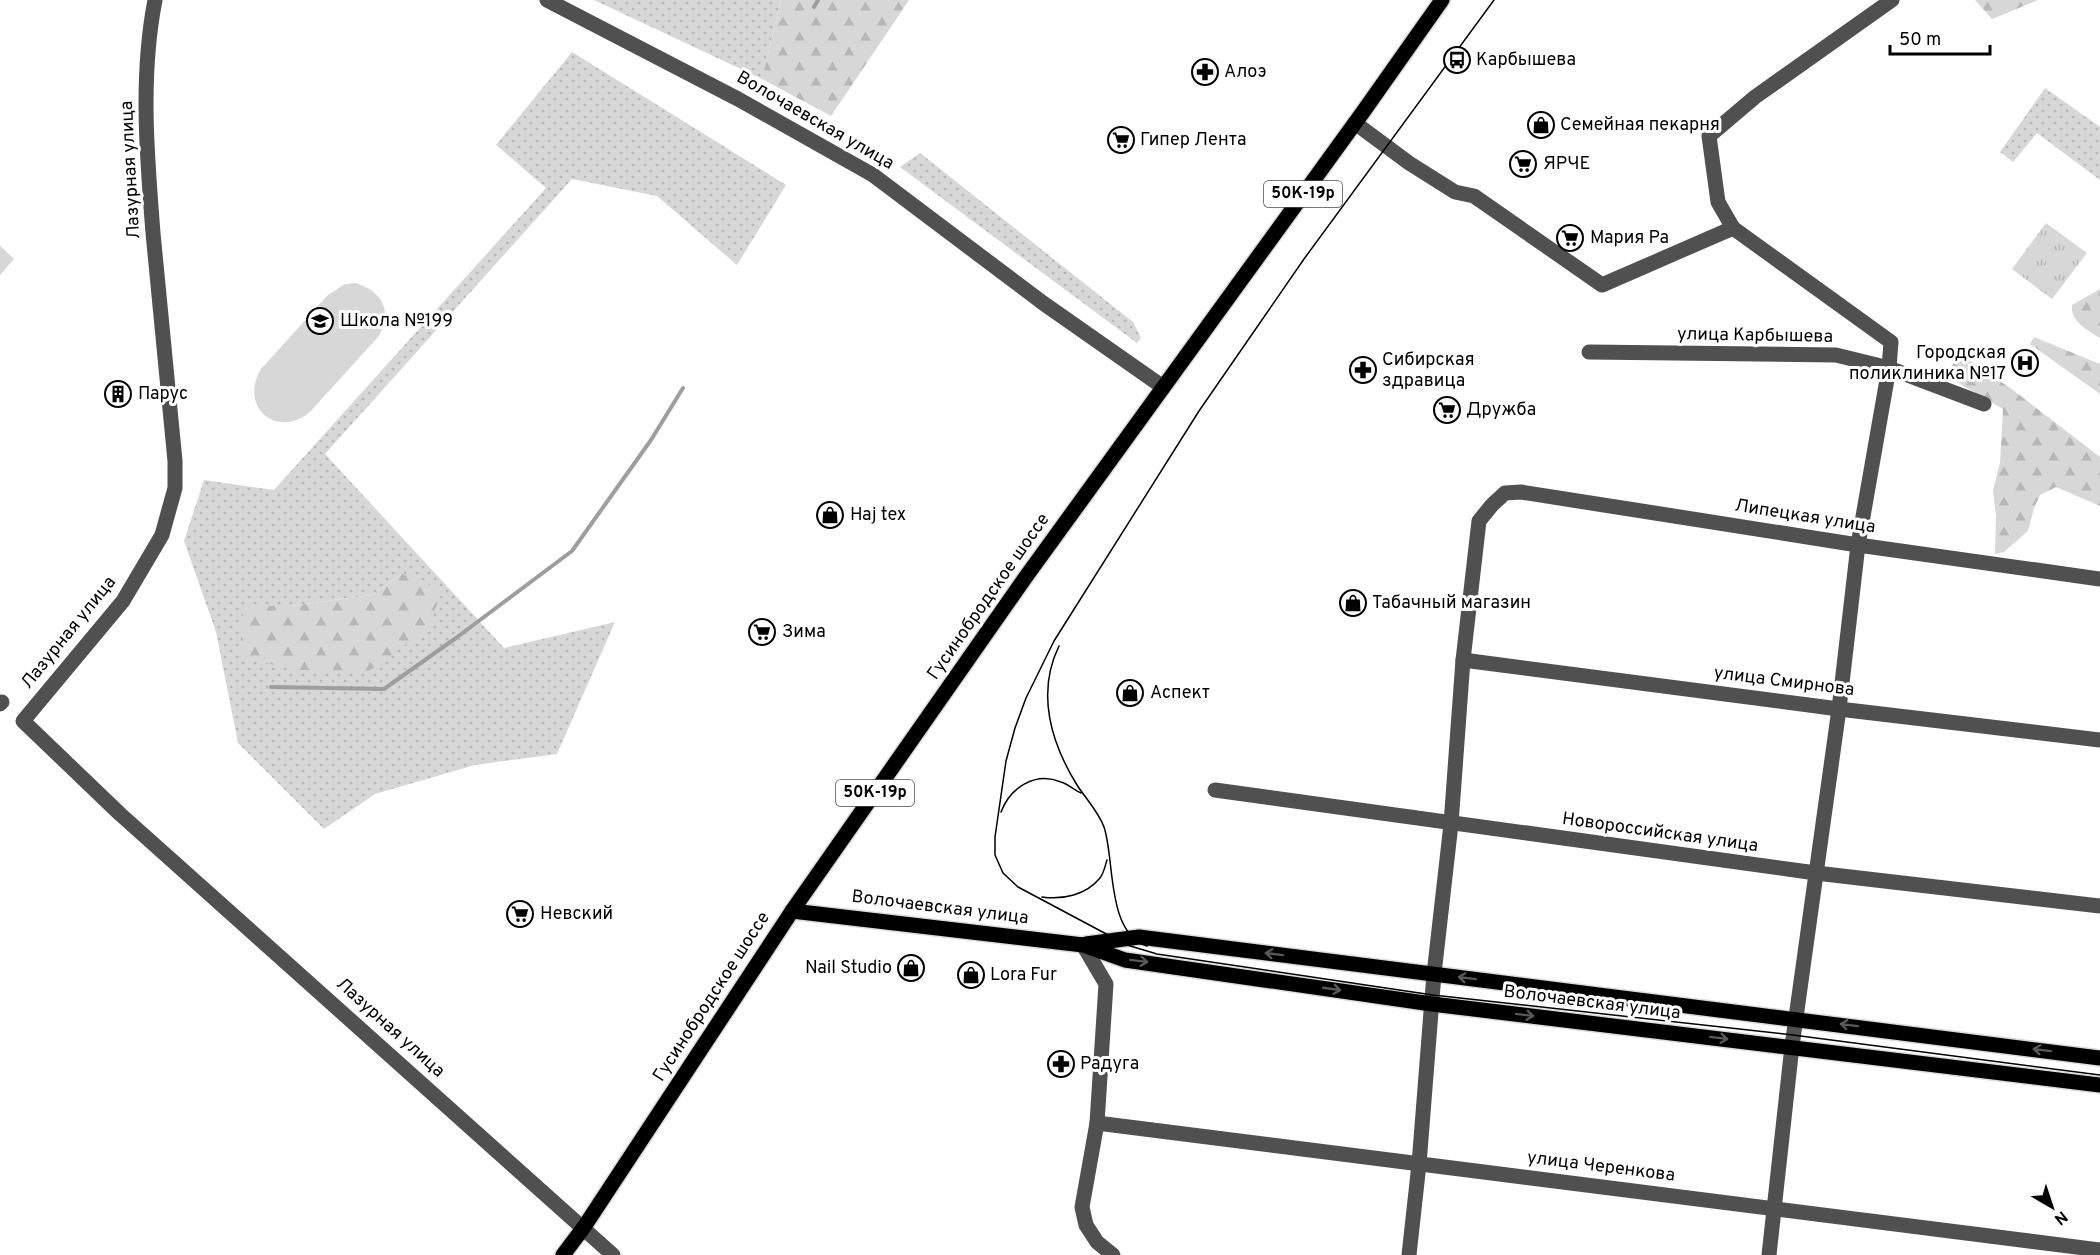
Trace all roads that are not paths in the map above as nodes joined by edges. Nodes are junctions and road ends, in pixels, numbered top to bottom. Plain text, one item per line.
1 (155, 0) edge
2 (547, 0) edge
3 (1442, 0) edge
4 (1892, 0) edge
5 (1355, 123) junction
6 (1733, 228) junction
7 (1589, 352) dead end
8 (1889, 368) junction
9 (1163, 387) junction
10 (1984, 404) dead end
11 (1858, 545) junction
12 (2100, 579) edge
13 (1463, 660) junction
14 (1839, 709) junction
15 (2100, 740) edge
16 (1215, 790) dead end
17 (1451, 824) junction
18 (1816, 873) junction
19 (2100, 906) edge
20 (792, 911) junction
21 (1083, 945) junction
22 (1434, 974) junction
23 (1432, 1004) junction
24 (1795, 1018) junction
25 (1792, 1046) junction
26 (2100, 1058) edge
27 (2100, 1085) edge
28 (1097, 1123) junction
29 (1419, 1164) junction
30 (1773, 1209) junction
31 (584, 1227) junction
32 (2100, 1250) edge
33 (562, 1255) edge
34 (576, 1255) edge
35 (613, 1255) edge
36 (1113, 1255) edge
37 (1409, 1255) edge
38 (1769, 1255) edge

1 - 31 street, Лазурная улица
2 - 9 street, Волочаевская улица
3 - 5 main road, Гусинобродское шоссе / 50К-19р
4 - 6 street
5 - 6 street
5 - 9 main road, Гусинобродское шоссе / 50К-19р
6 - 8 street
7 - 8 street, улица Карбышева
8 - 10 street, улица Карбышева
8 - 11 street
9 - 20 main road, Гусинобродское шоссе / 50К-19р
11 - 12 street, Липецкая улица
11 - 13 street, Липецкая улица
11 - 14 street
13 - 14 street, улица Смирнова
13 - 17 street
14 - 15 street, улица Смирнова
14 - 18 street
16 - 17 street, Новороссийская улица
17 - 18 street, Новороссийская улица
17 - 22 street
18 - 19 street, Новороссийская улица
18 - 24 street
20 - 21 main road, Волочаевская улица
20 - 31 main road, Гусинобродское шоссе / 50К-19р
22 -> 21 main road, Волочаевская улица
21 -> 23 main road, Волочаевская улица
21 - 28 street
22 - 23 street
24 -> 22 main road, Волочаевская улица
23 -> 25 main road, Волочаевская улица
23 - 29 street
24 - 25 street
26 -> 24 main road, Волочаевская улица
25 - 27 main road, Волочаевская улица
25 - 30 street
28 - 29 street, улица Черенкова
28 - 36 street
29 - 30 street, улица Черенкова
29 - 37 street
30 - 32 street, улица Черенкова
30 - 38 street
31 - 33 main road, Гусинобродское шоссе / 50К-19р
31 - 34 main road, Гусинобродское шоссе / 50К-19р
31 - 35 street

